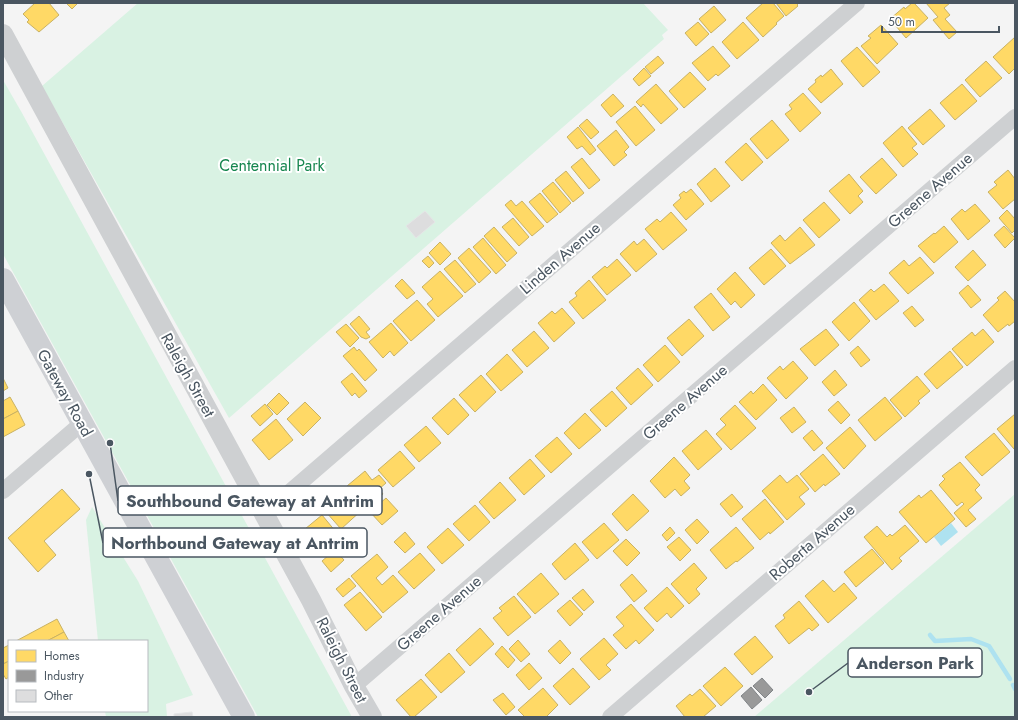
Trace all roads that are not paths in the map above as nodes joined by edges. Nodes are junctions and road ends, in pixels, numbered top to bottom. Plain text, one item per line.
1 (857, 3) edge
2 (3, 34) edge
3 (1015, 117) edge
4 (3, 279) edge
5 (1015, 368) edge
6 (82, 424) junction
7 (3, 491) edge
8 (264, 514) junction
9 (354, 686) junction
10 (244, 717) edge
11 (372, 717) edge
12 (610, 717) edge

1 - 8 street, Linden Avenue
2 - 8 street, Raleigh Street
3 - 9 street, Greene Avenue
4 - 6 main road, Gateway Road
5 - 12 street, Roberta Avenue
6 - 7 street
6 - 10 main road, Gateway Road
8 - 9 street, Raleigh Street
9 - 11 street, Raleigh Street

